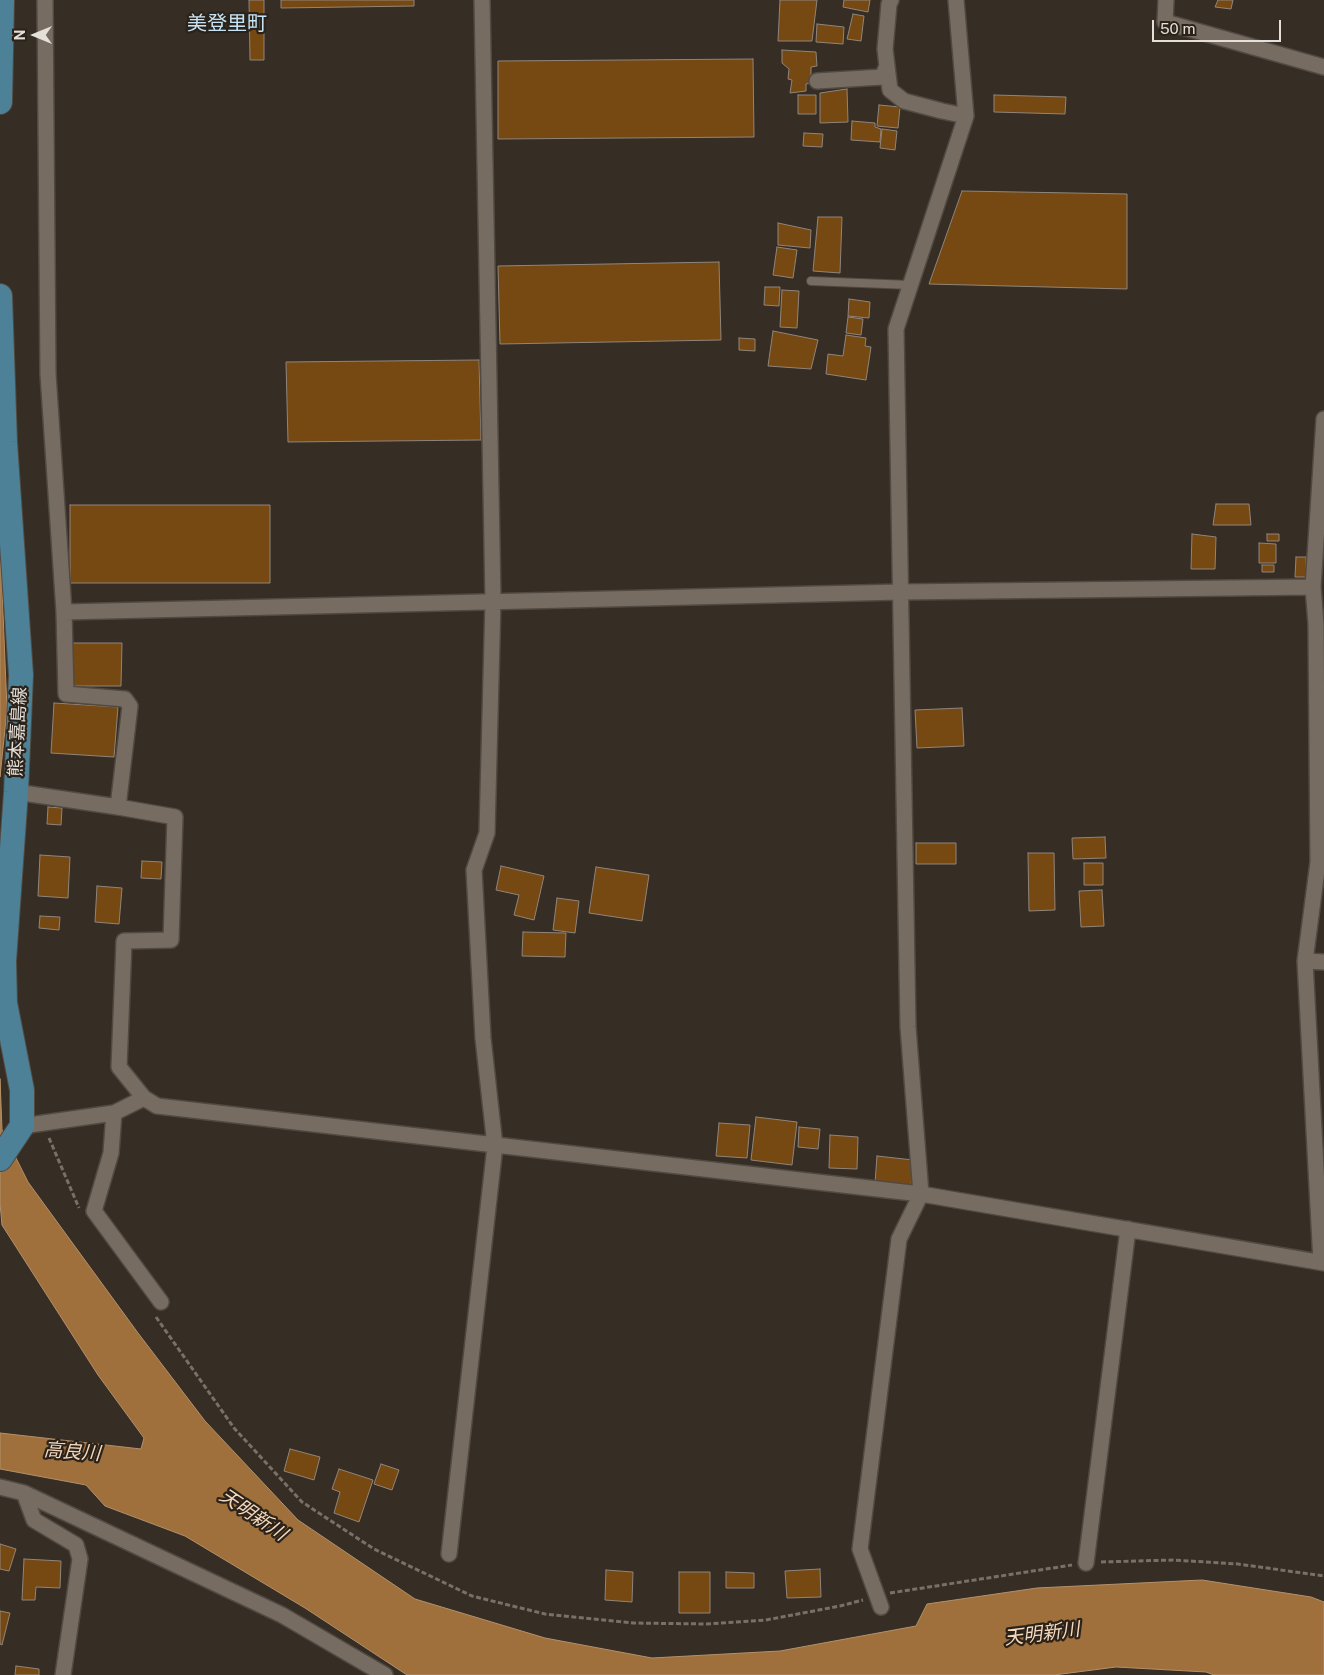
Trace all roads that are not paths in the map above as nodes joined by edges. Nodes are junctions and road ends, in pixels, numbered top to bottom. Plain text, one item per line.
1 (2, 0) edge
2 (45, 0) edge
3 (482, 0) edge
4 (891, 0) edge
5 (956, 0) edge
6 (1166, 0) edge
7 (887, 66) junction
8 (1324, 67) edge
9 (816, 81) dead end
10 (0, 102) edge
11 (966, 116) junction
12 (811, 281) dead end
13 (910, 285) junction
14 (0, 296) edge
15 (1324, 418) edge
16 (1313, 587) junction
17 (900, 592) junction
18 (492, 600) junction
19 (64, 612) junction
20 (1320, 624) edge
21 (16, 792) junction
22 (118, 807) junction
23 (1305, 961) junction
24 (1324, 962) edge
25 (144, 1098) junction
26 (114, 1113) junction
27 (32, 1124) junction
28 (495, 1146) junction
29 (0, 1159) edge
30 (921, 1194) junction
31 (1128, 1229) junction
32 (1323, 1262) edge
33 (160, 1302) dead end
34 (0, 1487) edge
35 (24, 1493) junction
36 (449, 1554) dead end
37 (1086, 1563) dead end
38 (879, 1601) road end
39 (63, 1675) edge
40 (385, 1675) edge

1 - 10 main road
2 - 19 street
3 - 18 street
4 - 7 street
5 - 11 street
6 - 8 street
7 - 9 street
7 - 11 street
11 - 13 street
12 - 13 lane
13 - 17 street
14 - 21 main road, 熊本嘉島線
15 - 16 street
16 - 17 street
16 - 20 street
17 - 18 street
17 - 30 street
18 - 19 street
18 - 28 street
19 - 22 street
20 - 23 street
21 - 22 street
21 - 27 main road, 熊本嘉島線
22 - 25 street
23 - 24 street
23 - 32 street
25 - 26 street
25 - 28 street
26 - 27 street
26 - 33 street
27 - 29 main road
28 - 30 street
28 - 36 street
30 - 31 street
30 - 38 street
31 - 32 street
31 - 37 street
34 - 35 street
35 - 39 street
35 - 40 street

